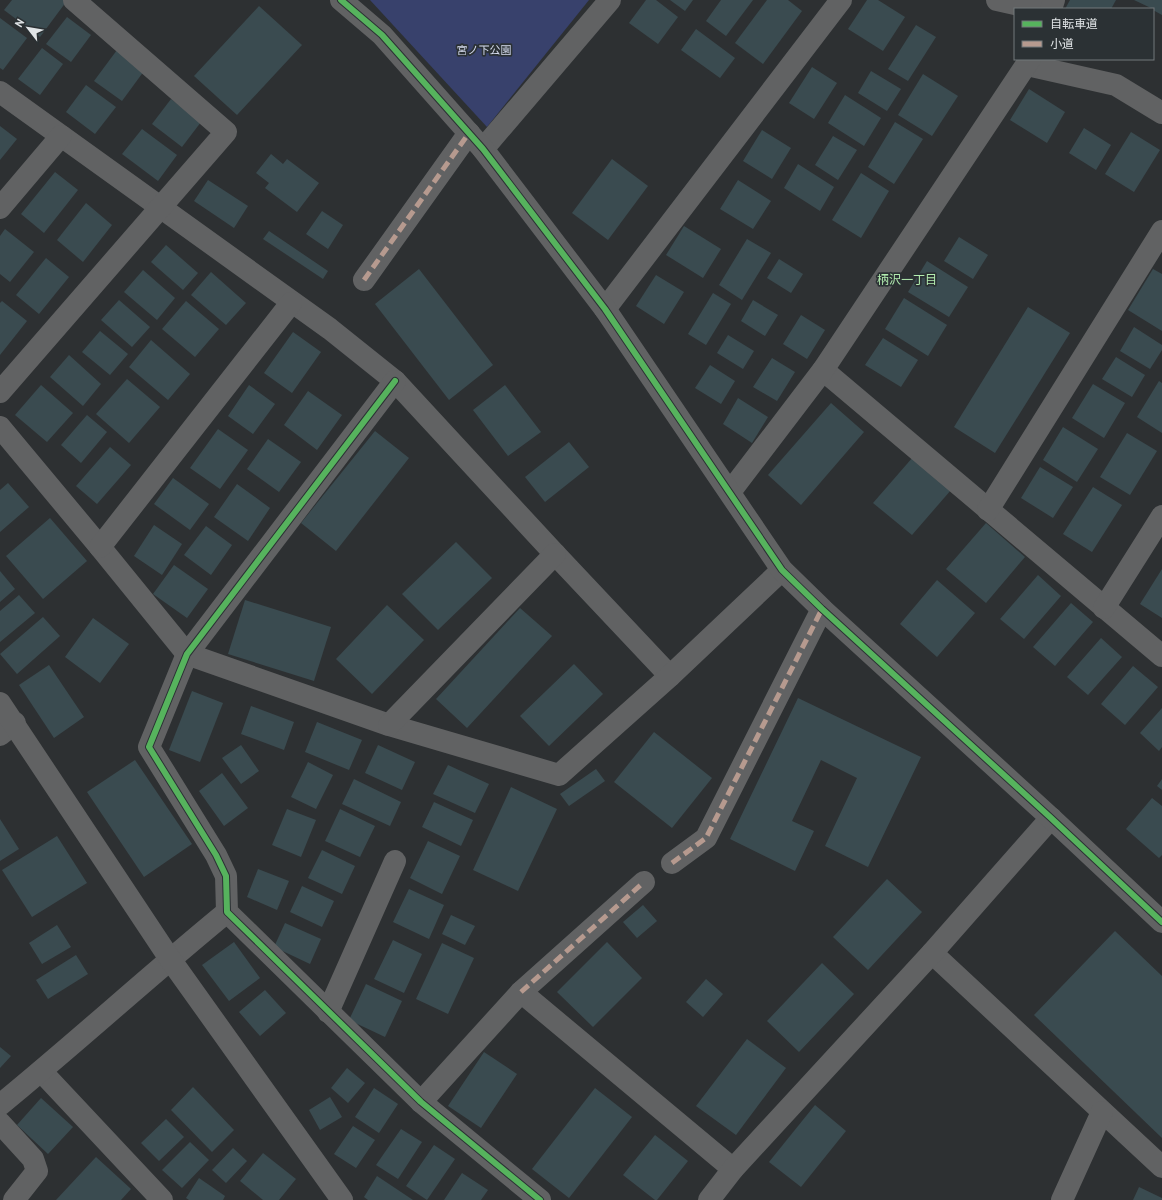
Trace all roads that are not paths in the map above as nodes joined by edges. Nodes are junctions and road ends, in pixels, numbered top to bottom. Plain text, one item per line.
1 (74, 0) edge
2 (341, 0) edge
3 (610, 0) edge
4 (841, 0) edge
5 (996, 0) edge
6 (1032, 8) edge
7 (1028, 62) edge
8 (0, 92) edge
9 (1162, 113) edge
10 (469, 133) junction
11 (61, 136) junction
12 (483, 149) junction
13 (160, 207) junction
14 (0, 208) edge
15 (1162, 231) edge
16 (364, 280) dead end
17 (291, 303) junction
18 (604, 309) junction
19 (823, 370) junction
20 (395, 381) junction
21 (0, 392) edge
22 (0, 427) edge
23 (730, 492) junction
24 (988, 510) junction
25 (1162, 516) edge
26 (100, 546) junction
27 (555, 554) junction
28 (782, 570) junction
29 (1104, 608) junction
30 (822, 610) junction
31 (187, 654) junction
32 (1162, 656) edge
33 (670, 676) junction
34 (0, 702) edge
35 (389, 725) junction
36 (7, 729) edge
37 (1051, 818) junction
38 (395, 861) dead end
39 (672, 863) dead end
40 (644, 882) dead end
41 (227, 912) junction
42 (1162, 921) edge
43 (932, 953) junction
44 (170, 959) junction
45 (522, 992) junction
46 (328, 1012) junction
47 (41, 1071) junction
48 (420, 1102) junction
49 (0, 1105) edge
50 (1102, 1112) junction
51 (0, 1123) edge
52 (1162, 1167) edge
53 (733, 1169) junction
54 (14, 1200) edge
55 (162, 1200) edge
56 (342, 1200) edge
57 (540, 1200) edge
58 (709, 1200) edge
59 (1062, 1200) edge

1 - 13 street
2 - 10 street
3 - 12 street
4 - 18 street
5 - 6 street
7 - 9 street
7 - 19 street
8 - 11 street
10 - 12 street
10 - 16 street
11 - 13 street
11 - 14 street
12 - 18 street
13 - 17 street
13 - 21 street
15 - 24 street
17 - 20 street
17 - 26 street
18 - 23 street
19 - 23 street
19 - 24 street
20 - 27 street
20 - 31 street
22 - 26 street
23 - 28 street
24 - 29 street
25 - 29 street
26 - 31 street
27 - 33 street
27 - 35 street
28 - 30 street
28 - 33 street
29 - 32 street
30 - 37 street
30 - 39 street
31 - 35 street
31 - 41 street
33 - 35 street
34 - 36 street
36 - 44 street
37 - 42 street
37 - 43 street
38 - 46 street
40 - 45 street
41 - 44 street
41 - 46 street
43 - 50 street
43 - 53 street
44 - 47 street
44 - 56 street
45 - 48 street
45 - 53 street
46 - 48 street
47 - 49 street
47 - 55 street
48 - 57 street
50 - 52 street
50 - 59 street
51 - 54 street
53 - 58 street

